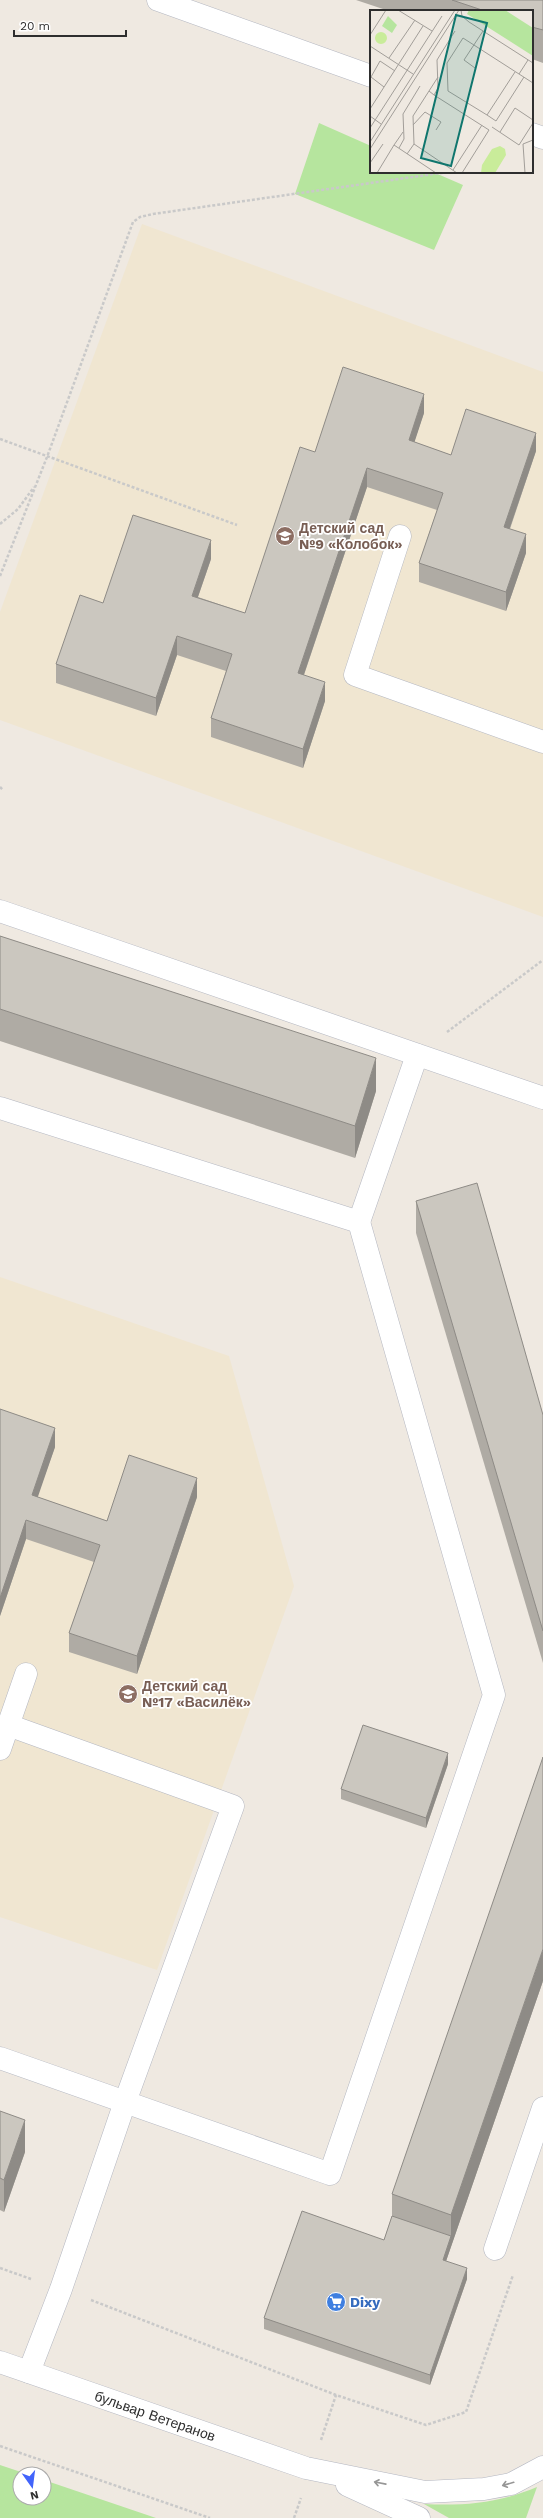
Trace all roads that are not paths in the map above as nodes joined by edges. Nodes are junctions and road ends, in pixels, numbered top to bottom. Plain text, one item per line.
1 (158, 0) edge
2 (370, 76) edge
3 (533, 134) edge
4 (543, 138) edge
5 (400, 536) dead end
6 (543, 742) edge
7 (0, 911) edge
8 (417, 1055) junction
9 (543, 1098) edge
10 (0, 1108) edge
11 (359, 1222) junction
12 (26, 1674) dead end
13 (8, 1725) junction
14 (0, 1748) edge
15 (0, 2058) edge
16 (125, 2102) junction
17 (543, 2108) edge
18 (495, 2248) dead end
19 (0, 2362) edge
20 (29, 2372) junction
21 (543, 2467) edge
22 (311, 2469) junction
23 (420, 2518) edge

1 - 2 street
3 - 4 street
5 - 6 street
7 - 8 street
8 - 9 street
8 - 11 street
10 - 11 street
11 - 16 street
12 - 13 street
13 - 14 street
13 - 16 street
15 - 16 street
16 - 20 street
17 - 18 street
19 - 20 street, бульвар Ветеранов
20 - 22 street, бульвар Ветеранов
21 -> 22 street, бульвар Ветеранов
22 - 23 street, бульвар Ветеранов

